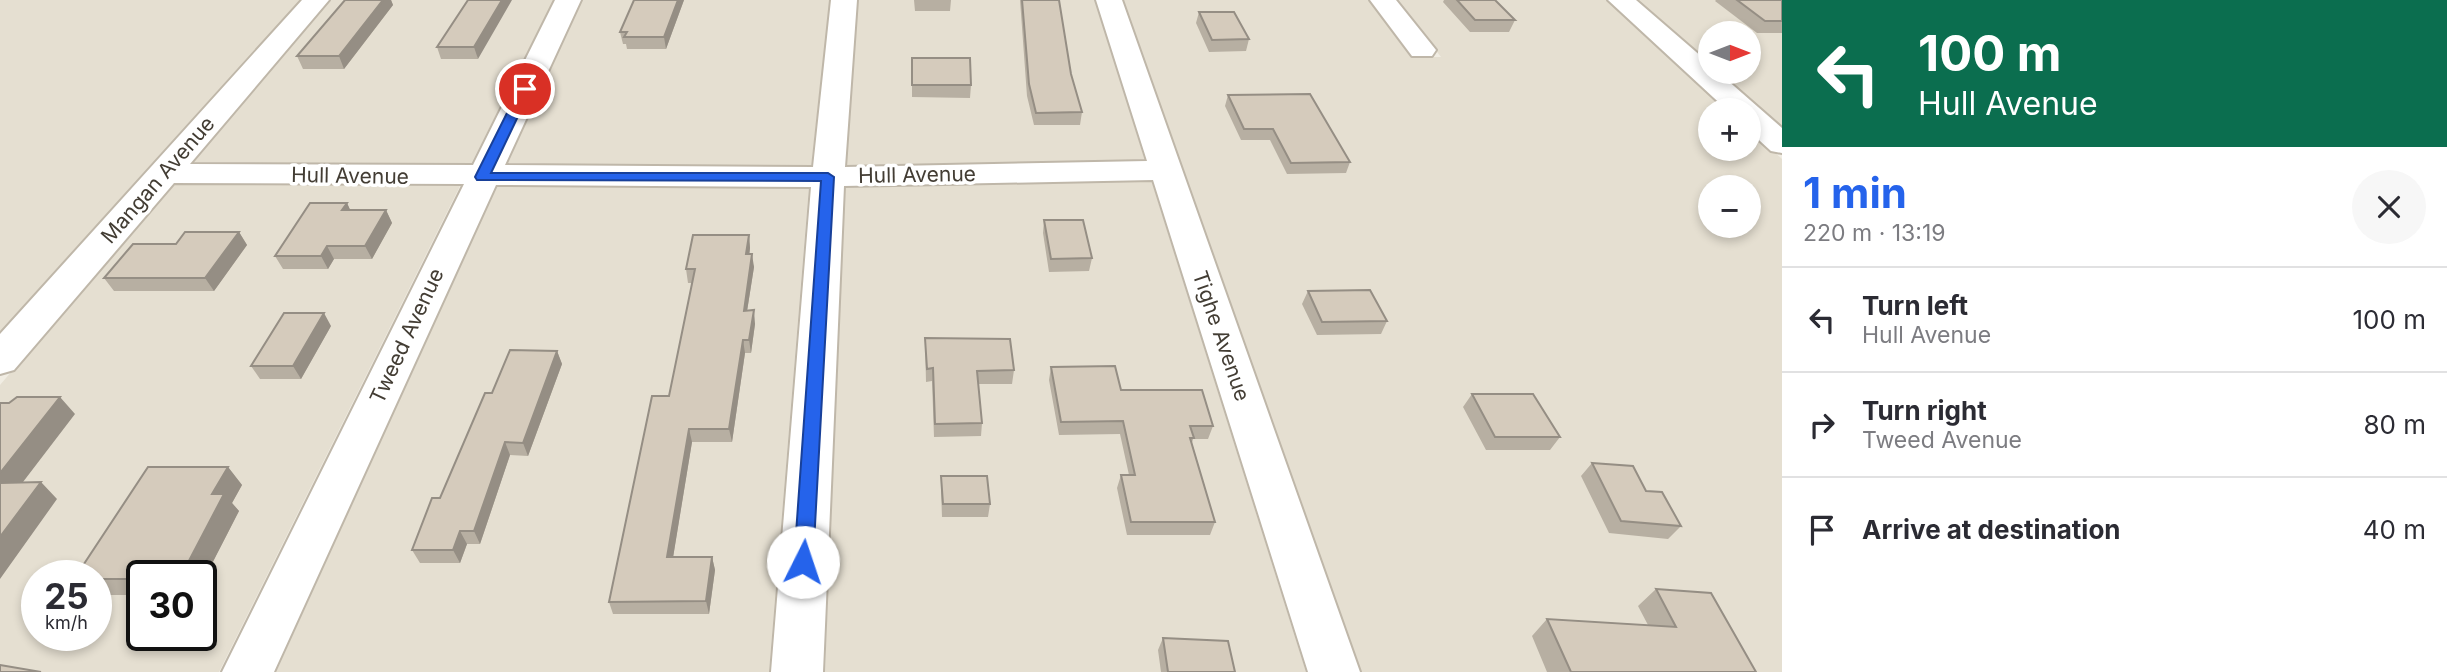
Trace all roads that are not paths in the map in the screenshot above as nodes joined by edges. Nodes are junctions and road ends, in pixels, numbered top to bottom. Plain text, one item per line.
1 (316, 0) edge
2 (568, 0) edge
3 (844, 0) edge
4 (1109, 0) edge
5 (1383, 0) edge
6 (1621, 0) edge
7 (1422, 50) dead end
8 (1731, 98) edge
9 (1761, 125) edge
10 (1782, 144) edge
11 (1165, 170) junction
12 (164, 173) junction
13 (482, 177) junction
14 (828, 177) junction
15 (0, 360) edge
16 (248, 672) edge
17 (797, 672) edge
18 (1334, 672) edge

1 - 12 street, Mangan Avenue
2 - 13 street, Tweed Avenue
3 - 14 street
4 - 11 street, Tighe Avenue
5 - 7 street
6 - 8 street
9 - 10 street
11 - 14 street, Hull Avenue
11 - 18 street, Tighe Avenue
12 - 13 street, Hull Avenue
12 - 15 street, Mangan Avenue
13 - 14 street, Hull Avenue
13 - 16 street, Tweed Avenue
14 - 17 street

